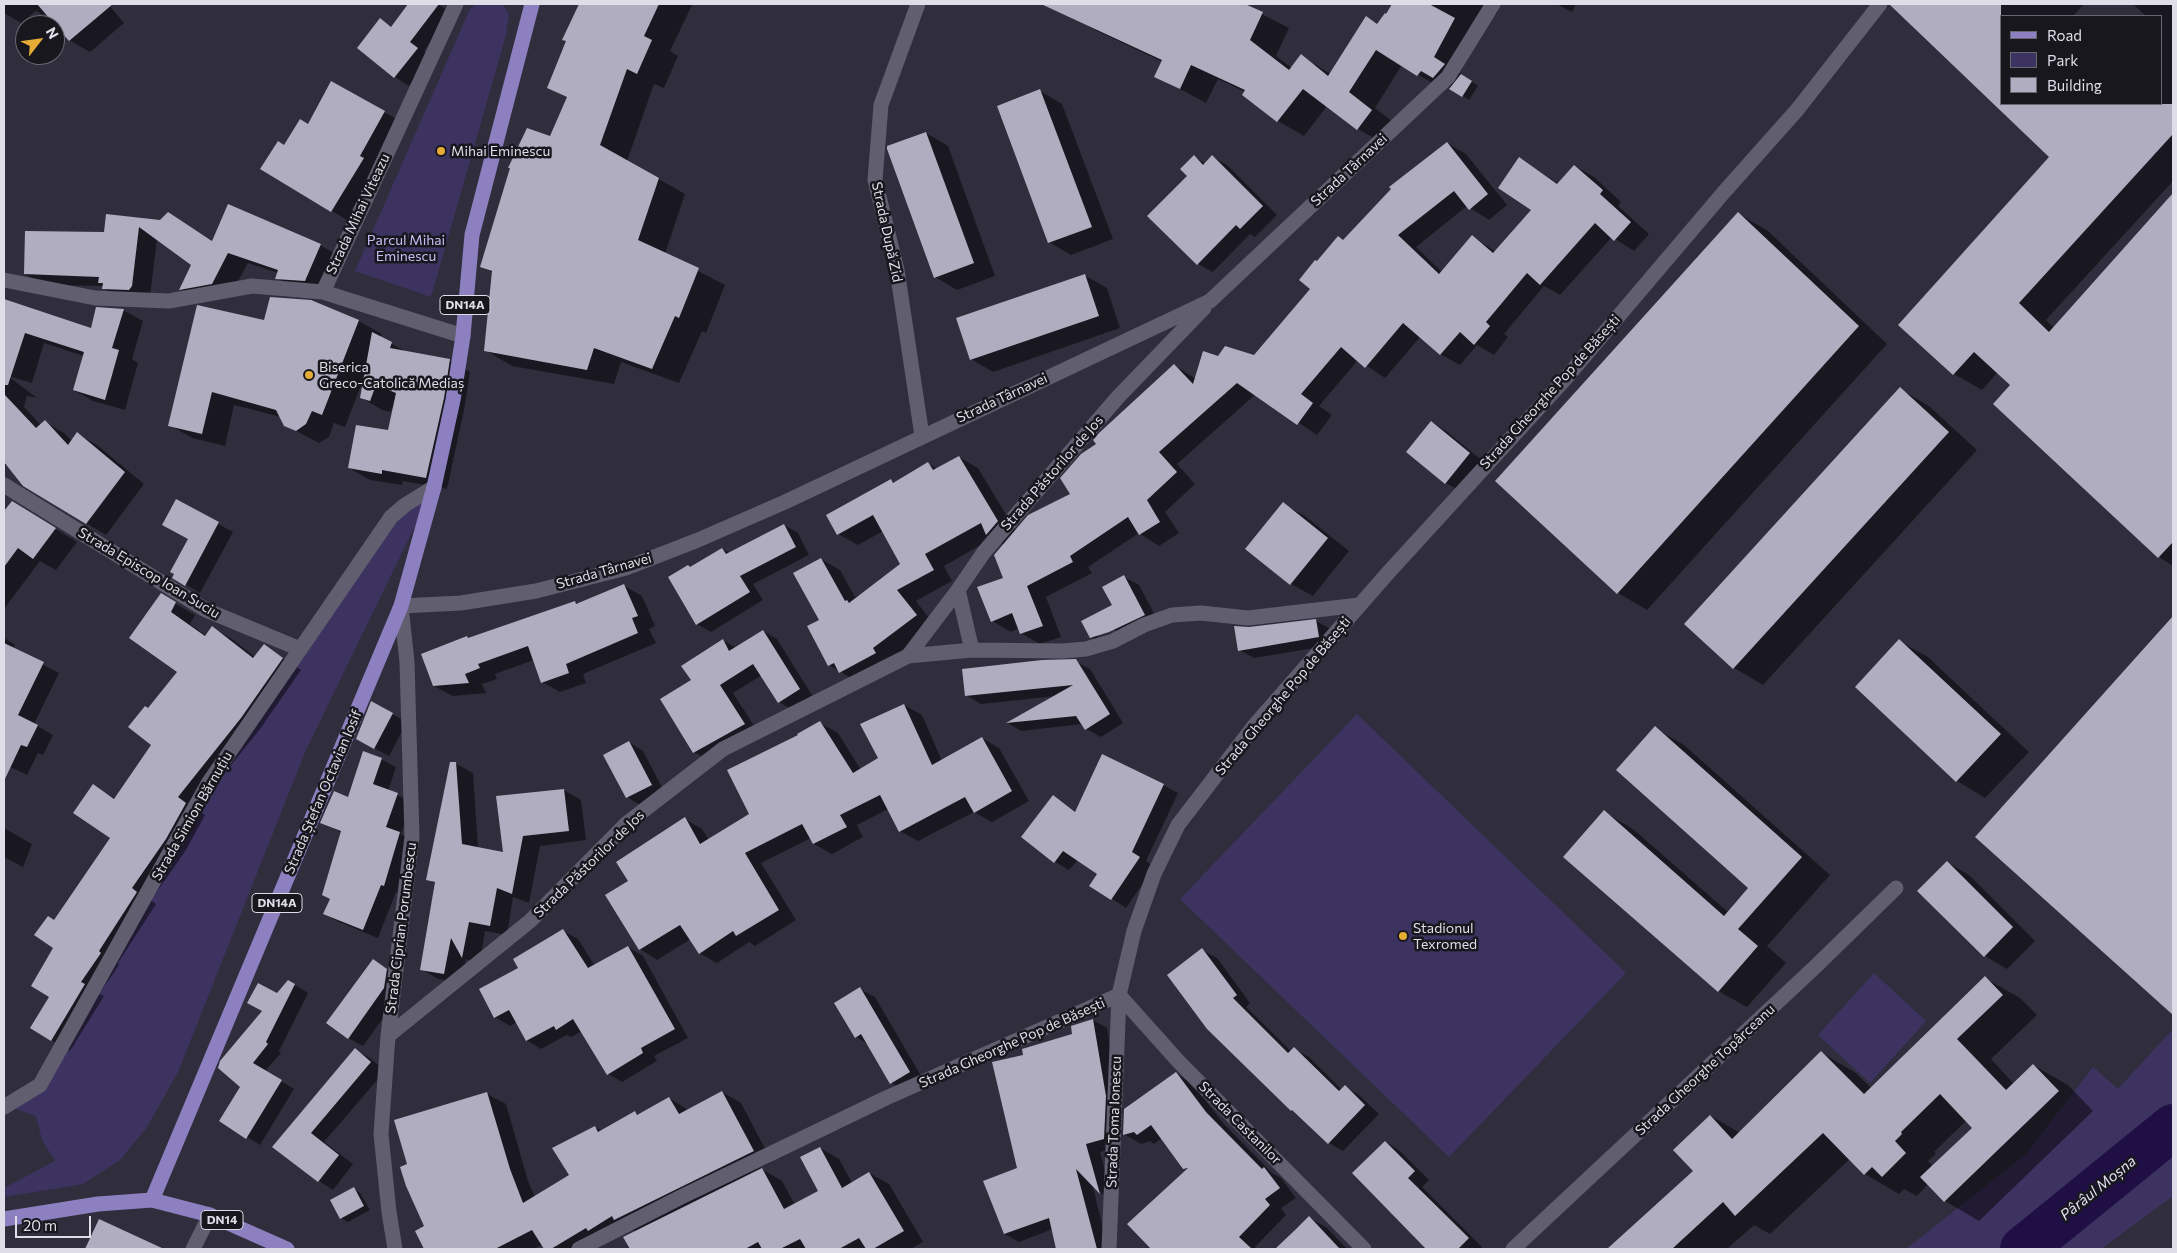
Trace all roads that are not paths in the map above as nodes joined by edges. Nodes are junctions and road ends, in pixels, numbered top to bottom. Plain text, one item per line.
1 (456, 4) edge
2 (532, 4) edge
3 (918, 4) edge
4 (1493, 4) edge
5 (1880, 4) edge
6 (4, 280) edge
7 (323, 292) junction
8 (1210, 301) junction
9 (463, 336) junction
10 (922, 436) junction
11 (4, 485) edge
12 (434, 487) junction
13 (958, 590) junction
14 (1359, 605) junction
15 (401, 606) junction
16 (300, 648) junction
17 (972, 650) junction
18 (908, 656) junction
19 (1896, 888) dead end
20 (1119, 995) junction
21 (388, 1036) junction
22 (4, 1107) edge
23 (152, 1200) junction
24 (210, 1215) junction
25 (4, 1219) edge
26 (193, 1249) edge
27 (287, 1249) edge
28 (395, 1249) edge
29 (579, 1249) edge
30 (1109, 1249) edge
31 (1364, 1249) edge
32 (1513, 1249) edge

1 - 7 street, Strada Mihai Viteazu
2 - 9 main road, DN14A
3 - 10 street, Strada După Zid
4 - 8 street, Strada Târnavei
5 - 14 street, Strada Gheorghe Pop de Băsești
6 - 7 street
7 - 9 street, Strada Mihai Viteazu
8 - 10 street, Strada Târnavei
8 - 13 street, Strada Păstorilor de Jos
9 - 12 main road, DN14A
10 - 15 street, Strada Târnavei
11 - 16 street, Strada Episcop Ioan Suciu
12 - 15 main road, DN14A
12 - 16 street, Strada Simion Bărnuțiu
13 - 17 street
13 - 18 street, Strada Păstorilor de Jos
14 - 17 street, Strada Păstorilor de Jos
14 - 20 street, Strada Gheorghe Pop de Băsești
15 - 21 street, Strada Ciprian Porumbescu
15 - 23 main road, Strada Ștefan Octavian Iosif / DN14A
16 - 22 street, Strada Simion Bărnuțiu
17 - 18 street, Strada Păstorilor de Jos
18 - 21 street, Strada Păstorilor de Jos
19 - 32 street, Strada Gheorghe Topârceanu
20 - 29 street, Strada Gheorghe Pop de Băsești
20 - 30 street, Strada Toma Ionescu
20 - 31 street, Strada Castanilor
21 - 28 street, Strada Ciprian Porumbescu
23 - 24 main road, DN14
23 - 25 main road, DN14
24 - 26 street
24 - 27 main road, DN14

